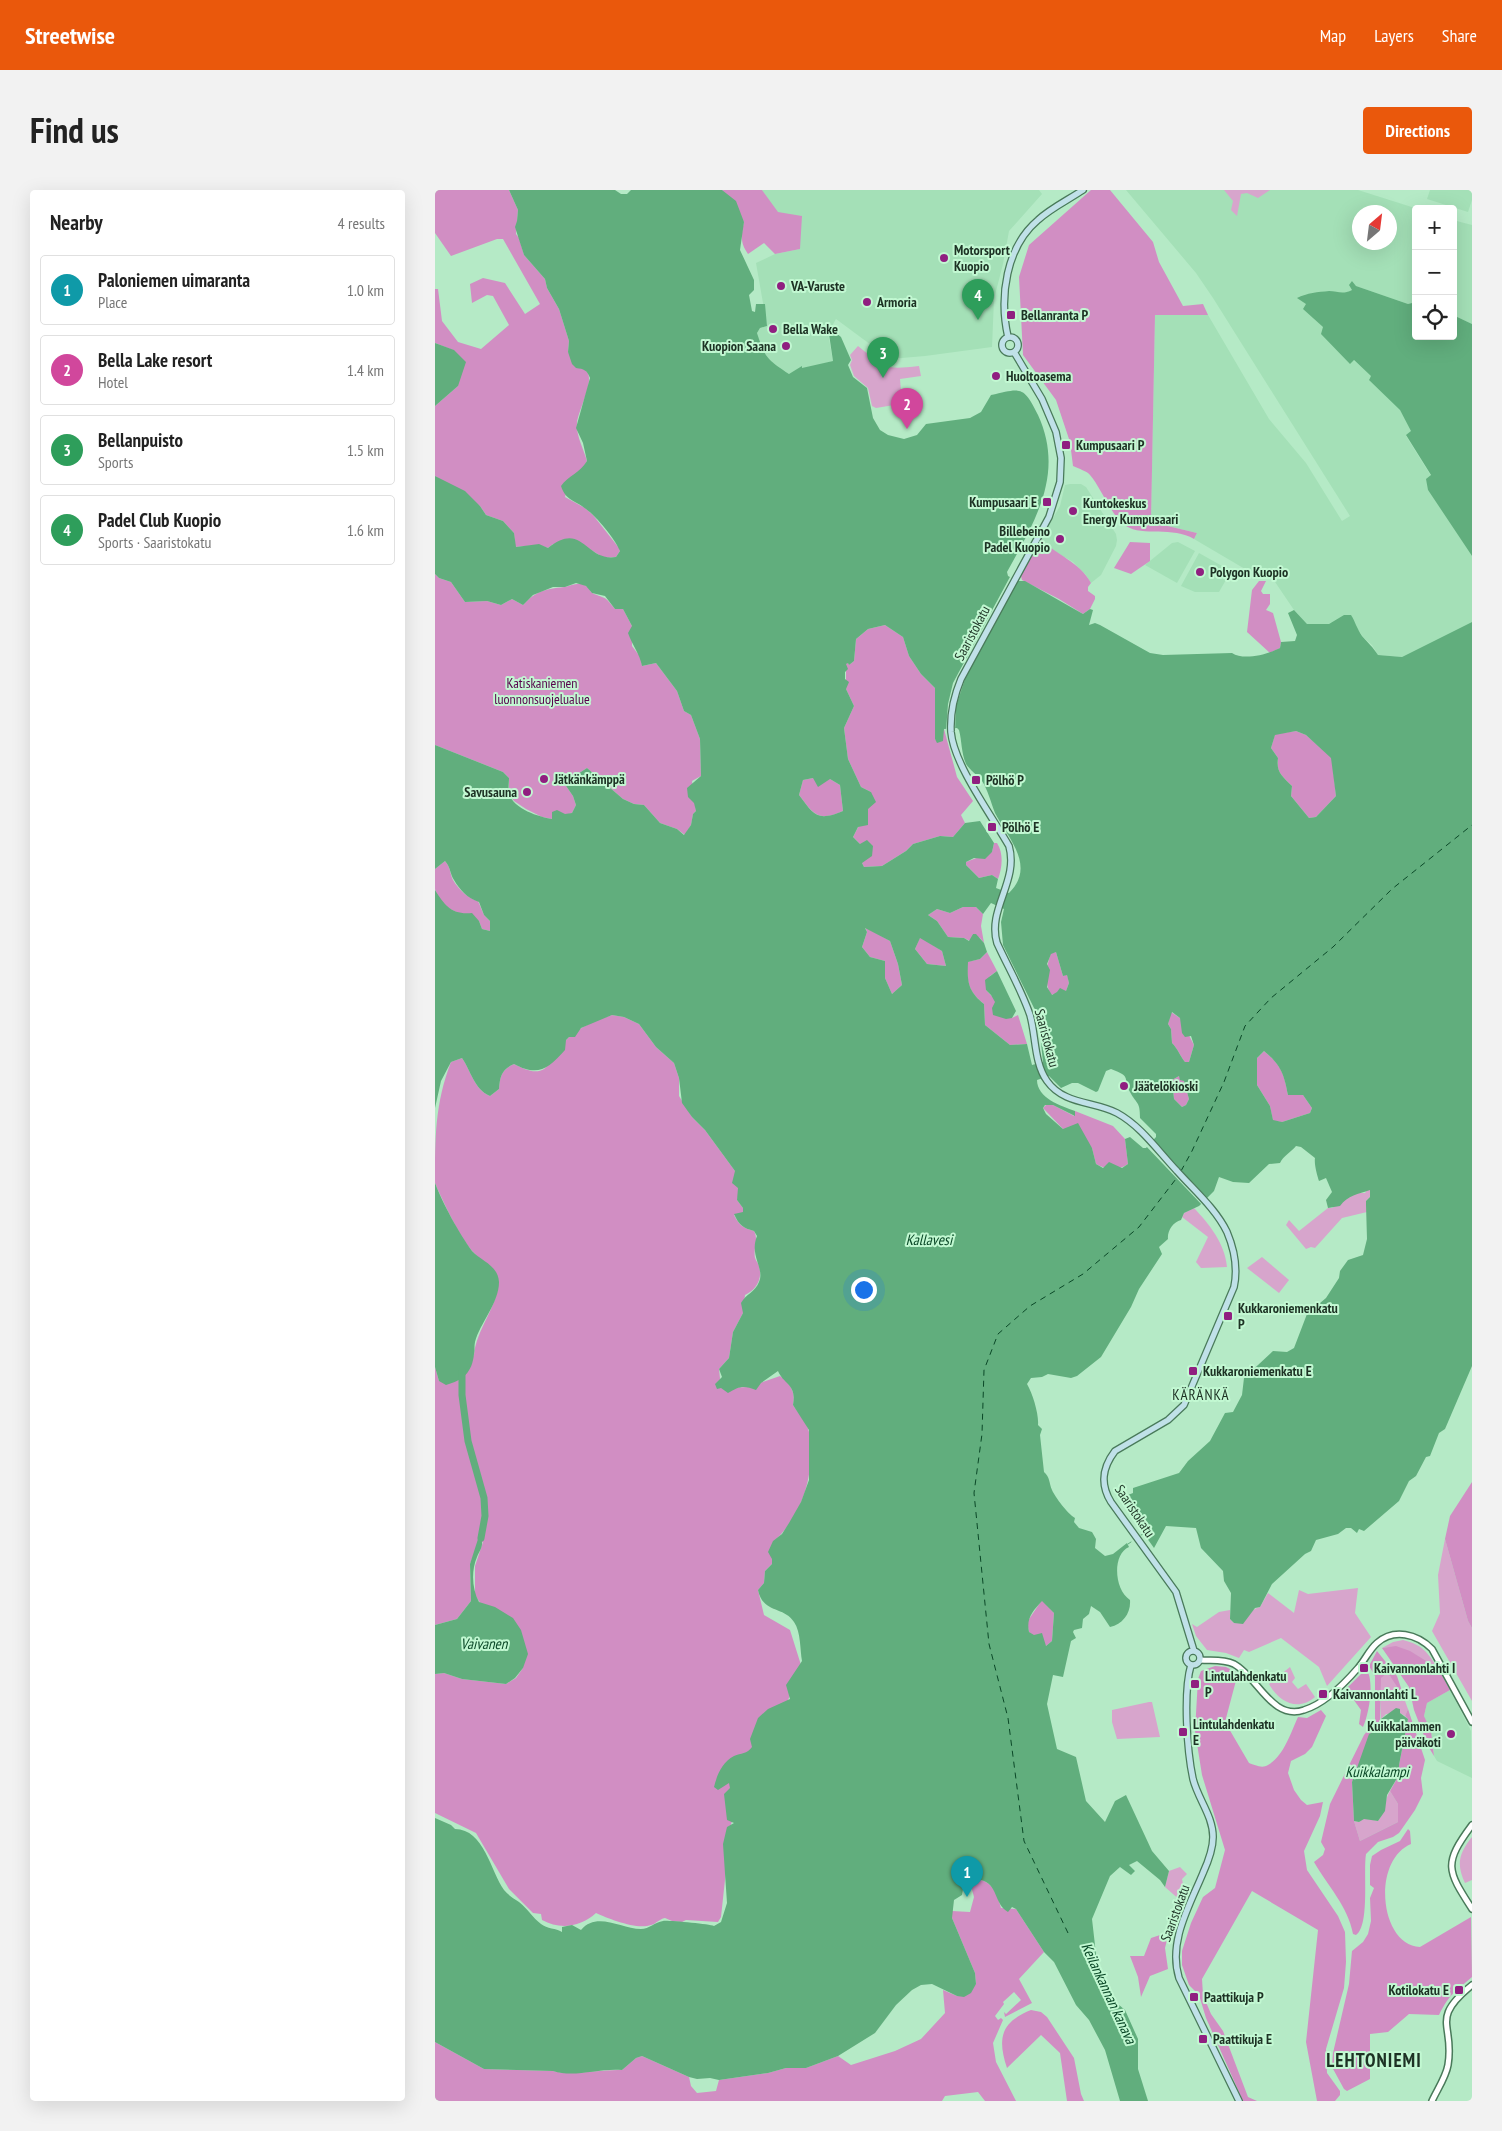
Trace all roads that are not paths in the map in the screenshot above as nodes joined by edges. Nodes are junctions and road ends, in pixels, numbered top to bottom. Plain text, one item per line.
1 (1083, 190) edge
2 (1008, 337) junction
3 (1014, 352) junction
4 (1194, 1651) junction
5 (1201, 1660) junction
6 (1191, 1665) junction
7 (1472, 1722) edge
8 (1472, 1825) edge
9 (1472, 1909) edge
10 (1472, 1985) edge
11 (1239, 2101) edge
12 (1432, 2101) edge

1 - 2 main road
2 - 3 main road
2 - 3 main road
3 - 4 main road, Saaristokatu
4 - 5 main road
4 - 6 main road
5 - 6 main road
5 - 7 street
6 - 11 main road, Saaristokatu
8 - 9 street
10 - 12 street

